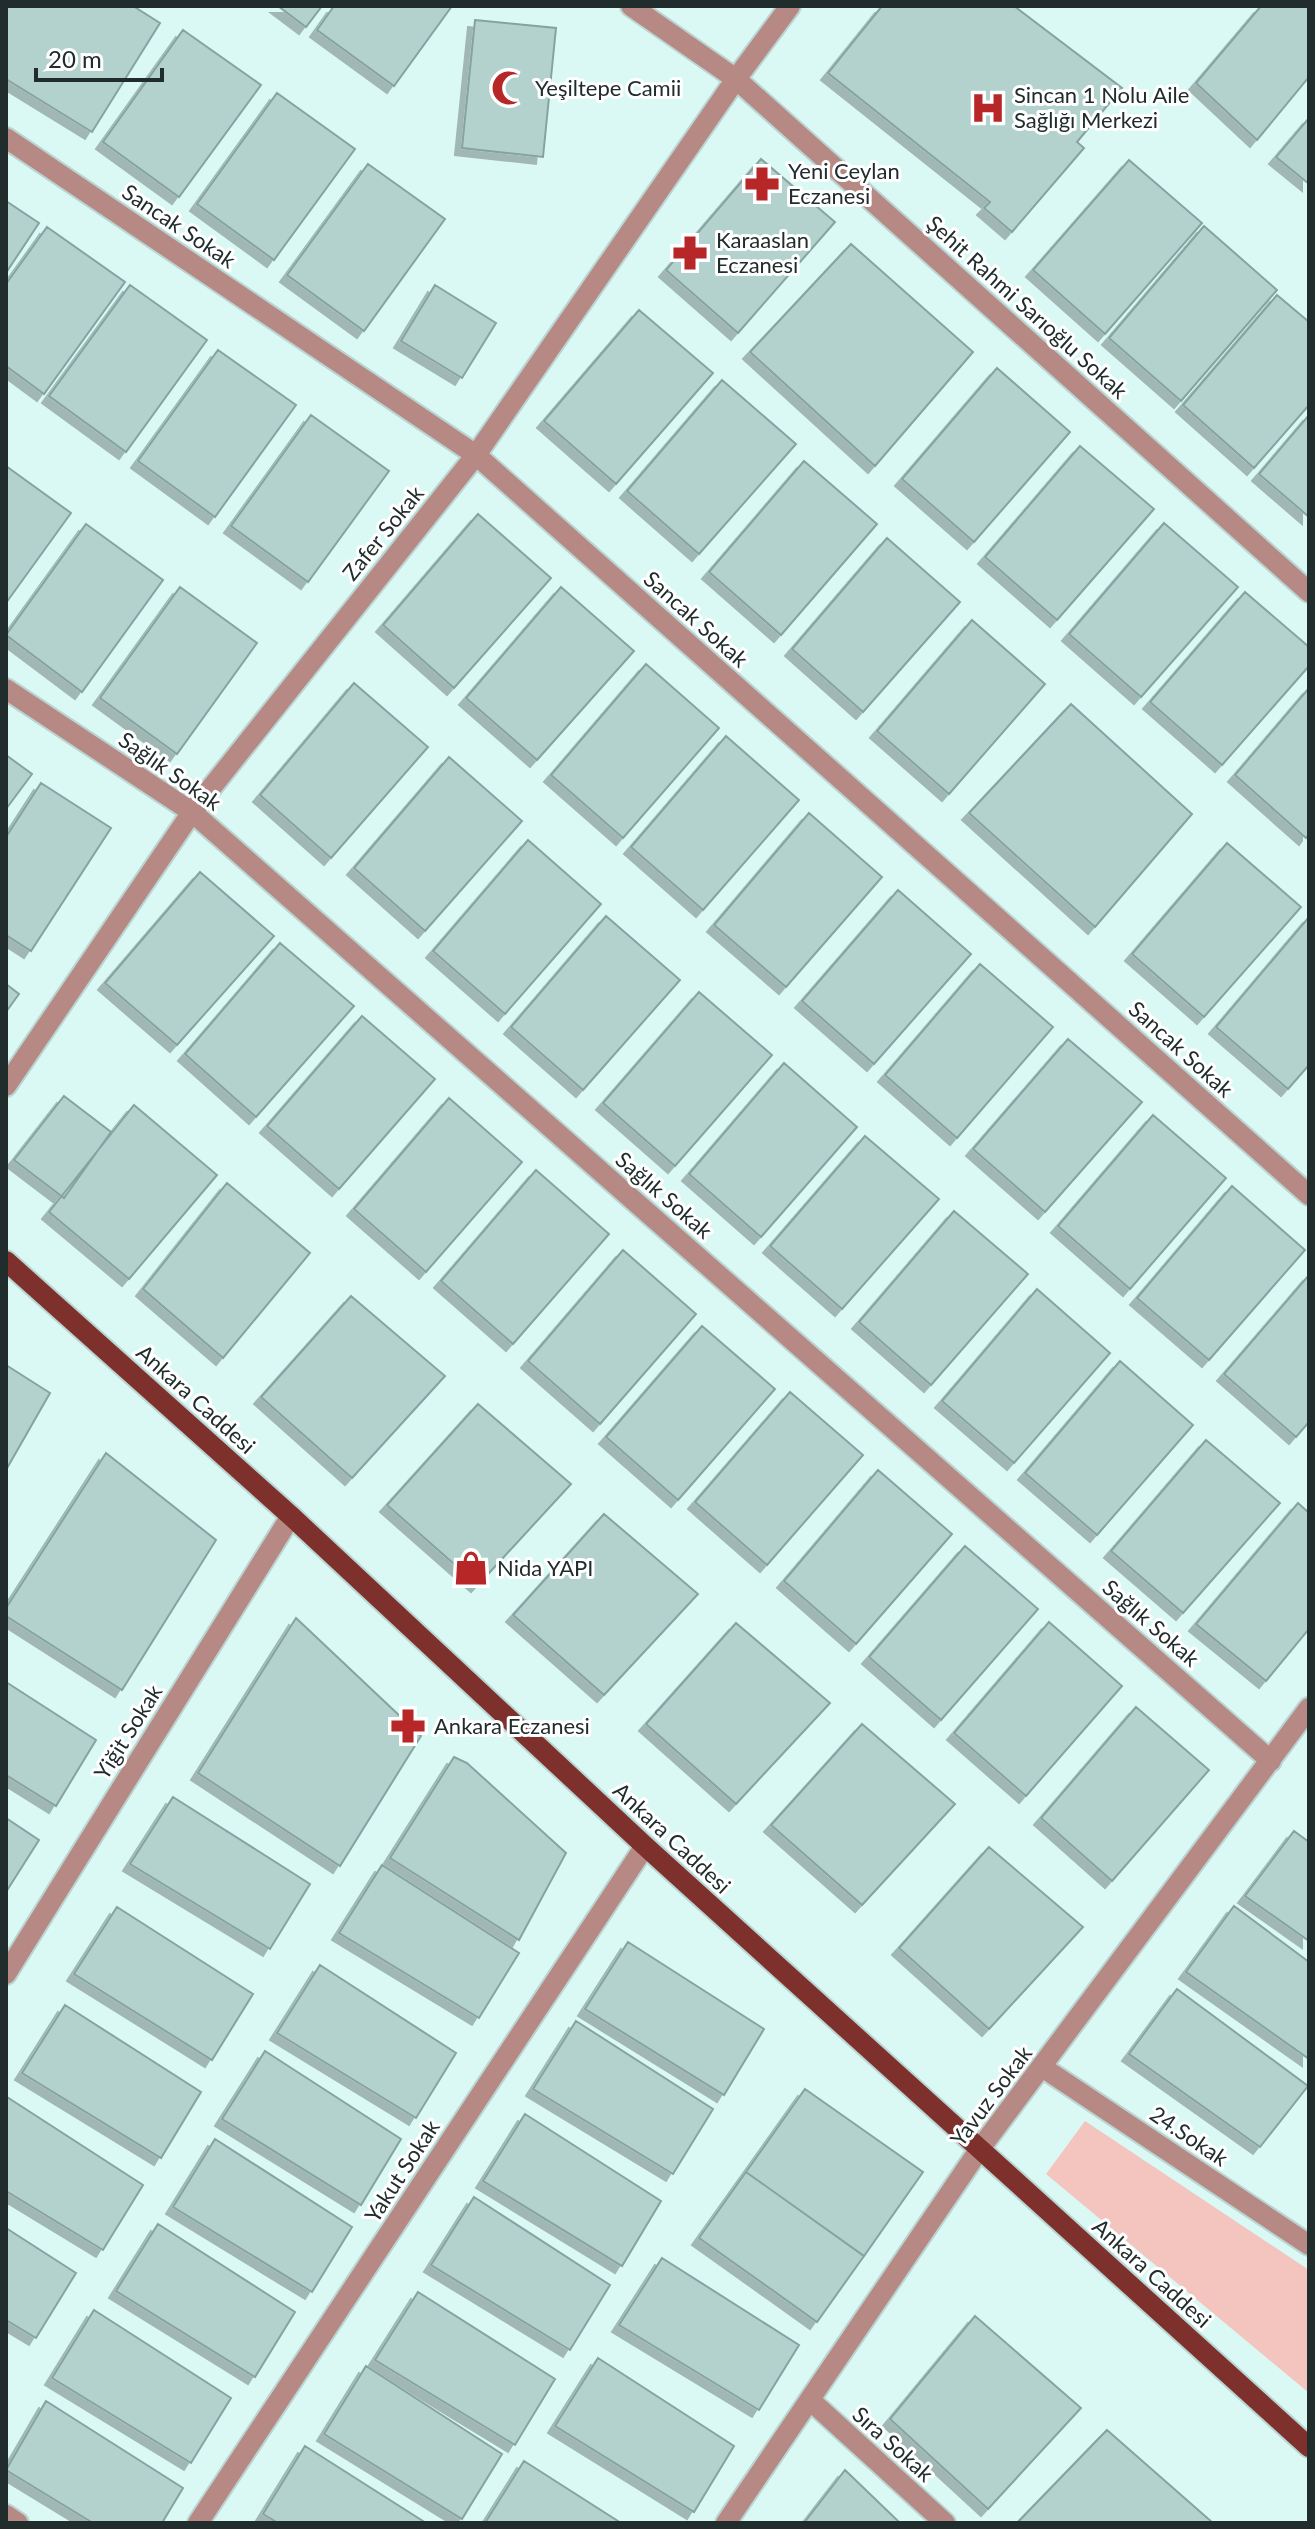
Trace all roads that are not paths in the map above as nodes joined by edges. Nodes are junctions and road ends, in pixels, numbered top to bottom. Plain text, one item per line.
1 (631, 6) edge
2 (790, 6) edge
3 (736, 79) junction
4 (6, 138) edge
5 (476, 455) junction
6 (1309, 592) edge
7 (6, 689) edge
8 (192, 812) junction
9 (6, 1086) edge
10 (1309, 1195) edge
11 (6, 1261) edge
12 (291, 1516) junction
13 (1309, 1708) edge
14 (1271, 1761) junction
15 (645, 1846) junction
16 (6, 1974) edge
17 (1042, 2067) junction
18 (979, 2150) junction
19 (1309, 2245) edge
20 (810, 2400) junction
21 (1309, 2447) edge
22 (6, 2515) edge
23 (18, 2523) edge
24 (198, 2523) edge
25 (726, 2523) edge
26 (945, 2523) edge

1 - 3 street, Şehit Rahmi Sarıoğlu Sokak
2 - 3 street, Zafer Sokak
3 - 5 street, Zafer Sokak
3 - 6 street, Şehit Rahmi Sarıoğlu Sokak
4 - 5 street, Sancak Sokak
5 - 8 street, Zafer Sokak
5 - 10 street, Sancak Sokak
7 - 8 street, Sağlık Sokak
8 - 9 street, Zafer Sokak
8 - 14 street, Sağlık Sokak
11 - 12 main road, Ankara Caddesi
12 - 15 main road, Ankara Caddesi
12 - 16 street, Yiğit Sokak
13 - 14 street, Yavuz Sokak
14 - 17 street, Yavuz Sokak
15 - 18 main road, Ankara Caddesi
15 - 24 street, Yakut Sokak
17 - 18 street, Yavuz Sokak
17 - 19 street, 24.Sokak
18 - 20 street, Yavuz Sokak
18 - 21 main road, Ankara Caddesi
20 - 25 street, Yavuz Sokak
20 - 26 street, Sıra Sokak
22 - 23 street

